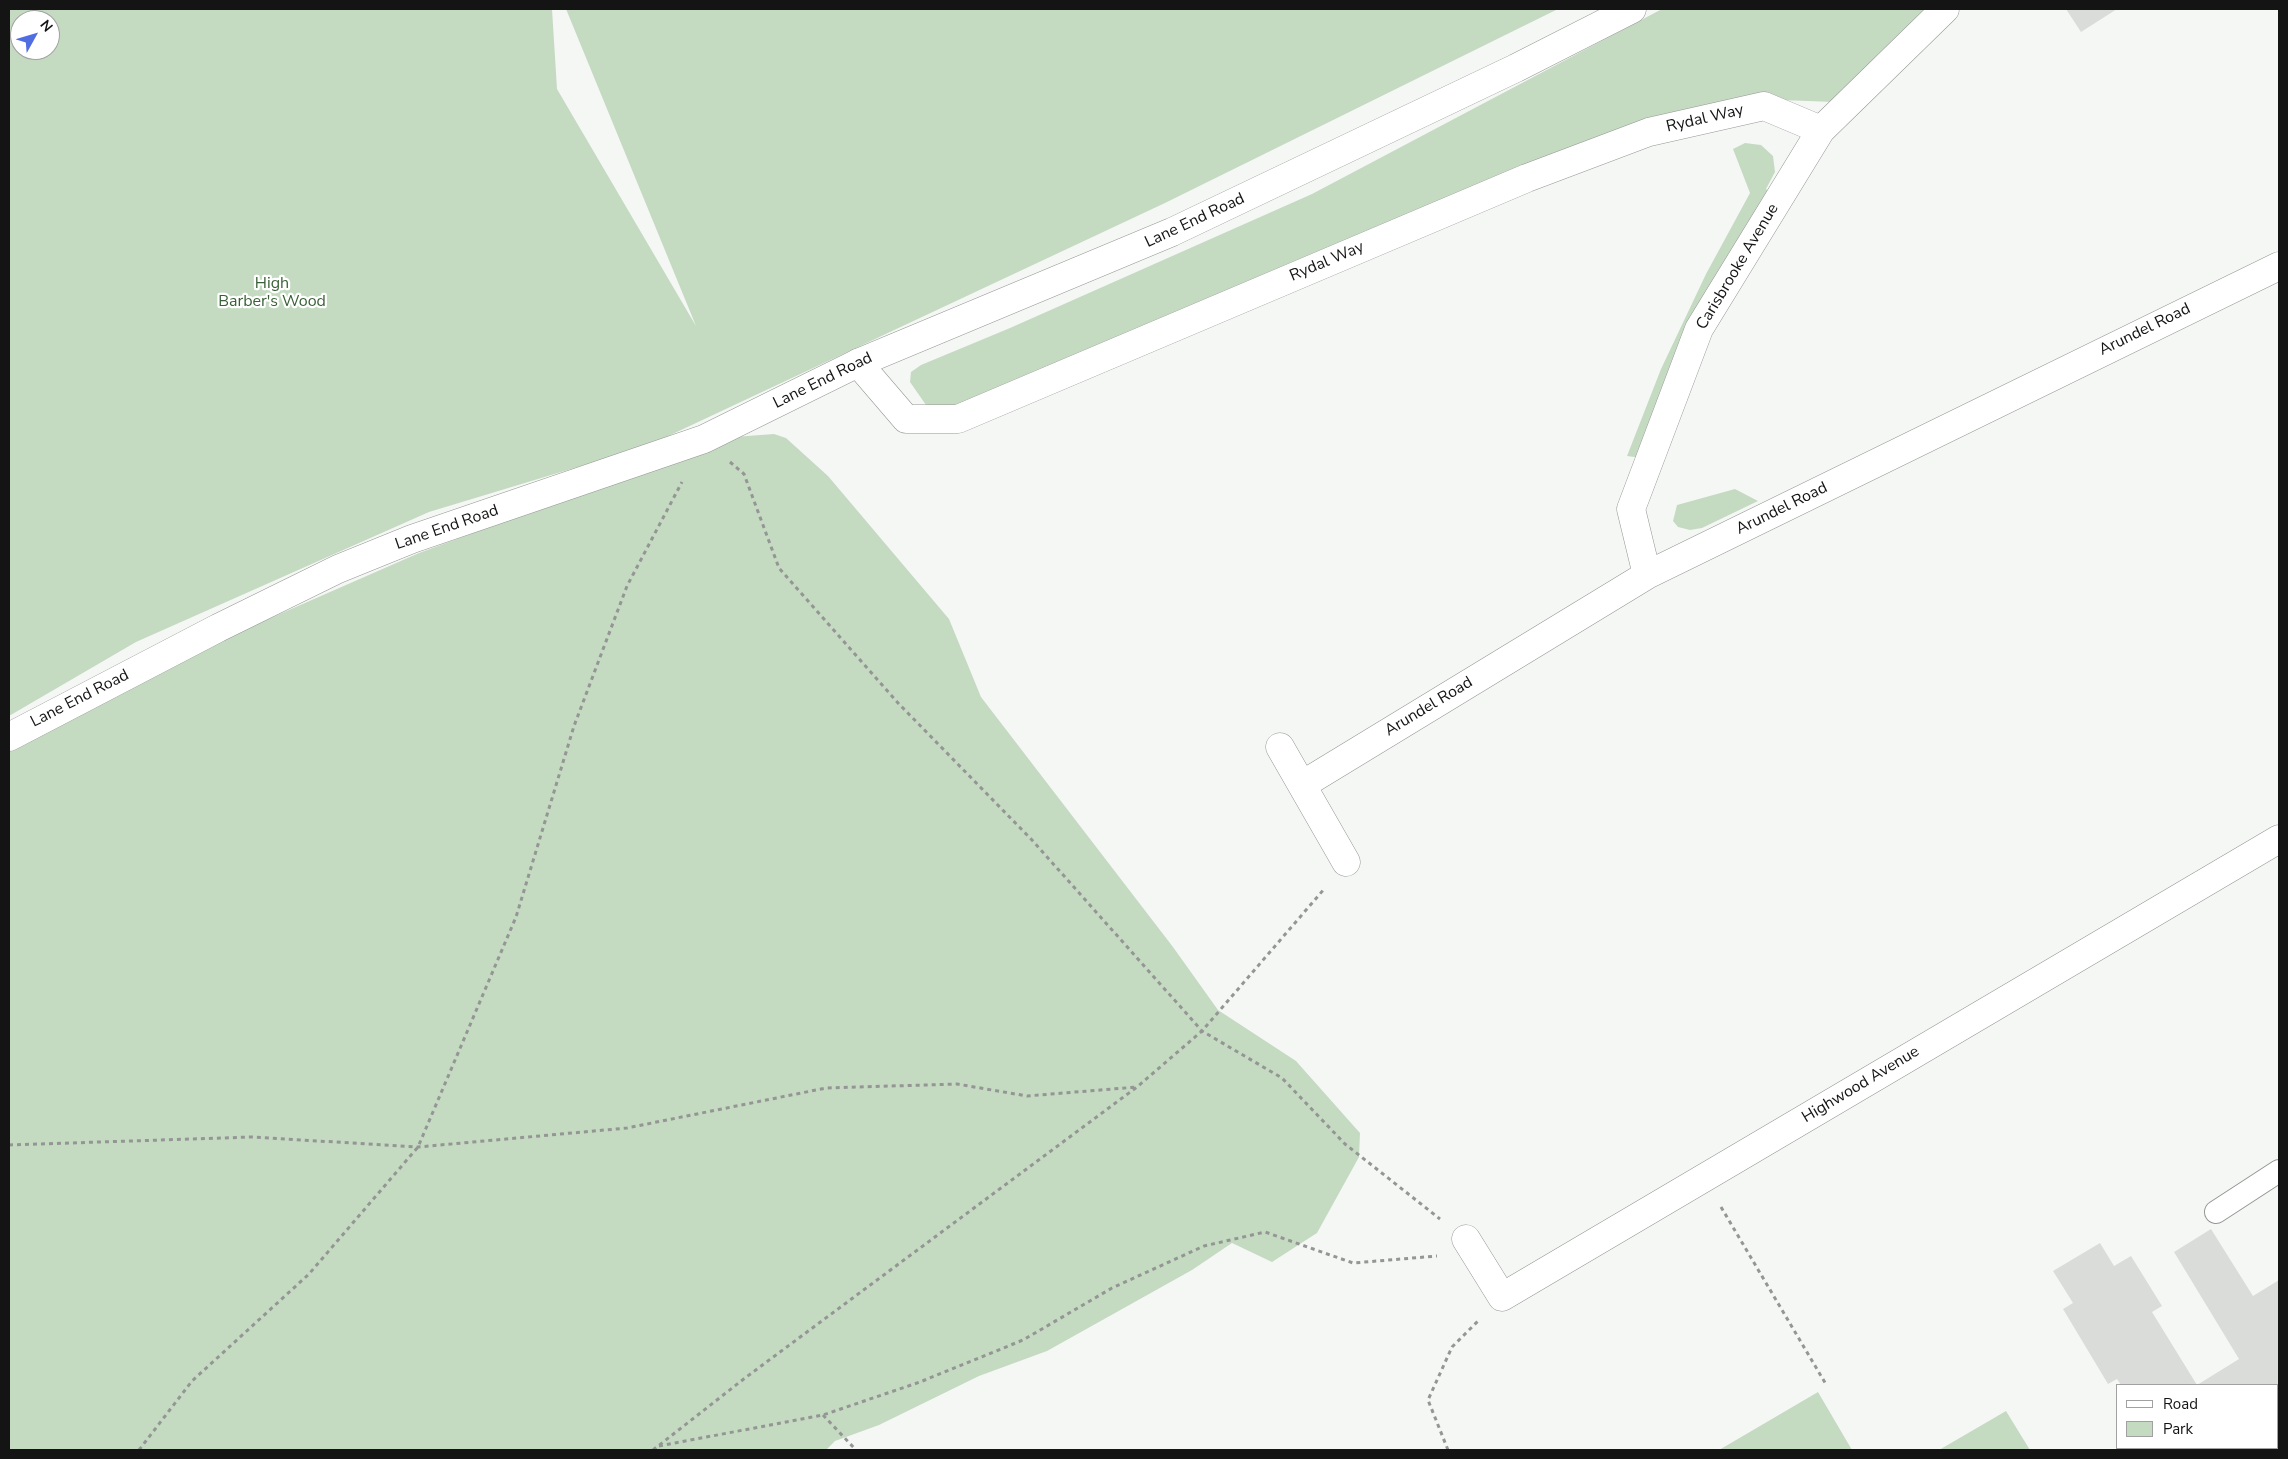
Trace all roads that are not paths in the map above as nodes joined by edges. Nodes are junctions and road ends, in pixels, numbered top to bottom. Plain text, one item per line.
1 (1632, 9) edge
2 (1945, 9) edge
3 (1821, 130) junction
4 (2279, 266) edge
5 (858, 362) junction
6 (1647, 575) junction
7 (9, 736) edge
8 (1280, 747) dead end
9 (1302, 785) junction
10 (2279, 839) edge
11 (1346, 862) road end
12 (2279, 1171) edge
13 (2216, 1212) dead end
14 (1466, 1239) road end

1 - 5 street, Lane End Road
2 - 3 street, Carisbrooke Avenue
3 - 5 street, Rydal Way
3 - 6 street, Carisbrooke Avenue
4 - 6 street, Arundel Road
5 - 7 street, Lane End Road
6 - 9 street, Arundel Road
8 - 9 street
9 - 11 street
10 - 14 street, Highwood Avenue
12 - 13 lane

